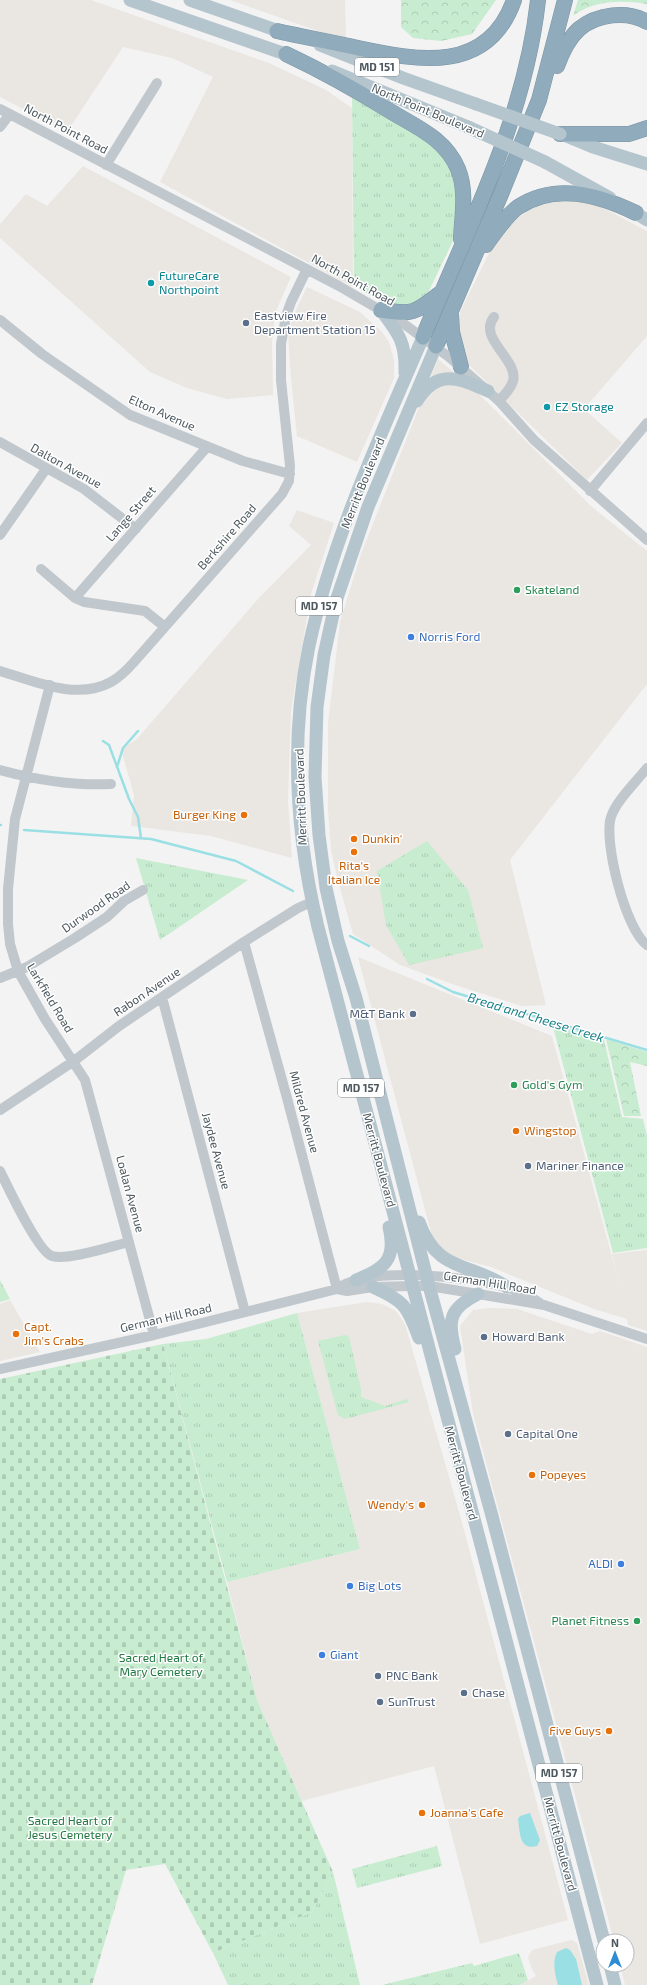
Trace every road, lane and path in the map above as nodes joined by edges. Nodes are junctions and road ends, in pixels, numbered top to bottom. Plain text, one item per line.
1 (130, 0) edge
2 (152, 0) edge
3 (190, 0) edge
4 (514, 0) edge
5 (538, 0) edge
6 (565, 0) edge
7 (647, 22) edge
8 (198, 23) junction
9 (277, 31) junction
10 (286, 54) junction
11 (157, 83) dead end
12 (0, 109) edge
13 (10, 114) junction
14 (530, 123) junction
15 (0, 127) edge
16 (647, 128) edge
17 (560, 134) junction
18 (647, 164) edge
19 (106, 165) junction
20 (641, 217) edge
21 (460, 250) junction
22 (307, 269) junction
23 (469, 269) junction
24 (442, 292) junction
25 (381, 310) junction
26 (451, 312) junction
27 (494, 317) dead end
28 (0, 320) edge
29 (424, 337) junction
30 (436, 346) junction
31 (461, 367) junction
32 (405, 379) junction
33 (488, 391) junction
34 (499, 401) junction
35 (407, 418) junction
36 (647, 424) edge
37 (0, 442) edge
38 (207, 447) junction
39 (46, 469) junction
40 (290, 474) junction
41 (590, 491) junction
42 (136, 529) junction
43 (0, 535) edge
44 (647, 540) edge
45 (41, 569) dead end
46 (75, 598) junction
47 (165, 627) junction
48 (0, 671) edge
49 (50, 685) junction
50 (647, 768) edge
51 (0, 770) edge
52 (25, 776) junction
53 (111, 784) dead end
54 (302, 846) junction
55 (4, 889) edge
56 (143, 890) dead end
57 (328, 899) junction
58 (312, 902) junction
59 (338, 941) junction
60 (244, 942) junction
61 (646, 943) edge
62 (18, 971) junction
63 (0, 978) edge
64 (162, 997) junction
65 (74, 1061) junction
66 (0, 1110) edge
67 (0, 1171) edge
68 (382, 1171) junction
69 (410, 1209) junction
70 (129, 1242) junction
71 (356, 1280) junction
72 (410, 1280) junction
73 (427, 1281) junction
74 (373, 1287) junction
75 (506, 1287) junction
76 (337, 1289) junction
77 (478, 1294) junction
78 (544, 1305) junction
79 (245, 1312) junction
80 (154, 1335) junction
81 (647, 1338) edge
82 (0, 1369) edge
83 (437, 1381) junction
84 (464, 1416) junction
85 (602, 1933) edge
86 (612, 1973) edge
87 (597, 1985) edge
88 (615, 1985) edge

1 - 8 main road, North Point Boulevard / MD 151
2 - 8 main road
3 - 9 main road, North Point Boulevard / MD 151
4 - 9 highway
5 - 21 highway
6 - 14 highway
7 - 14 highway
8 - 10 main road, North Point Boulevard / MD 151
9 - 17 main road, North Point Boulevard / MD 151, bridge
10 - 20 main road, North Point Boulevard / MD 151, bridge
10 - 21 highway
11 - 19 street
12 - 13 street, North Point Road
13 - 15 street
13 - 19 street, North Point Road
14 - 23 highway
16 - 17 highway
17 - 18 main road, North Point Boulevard / MD 151
19 - 22 street, North Point Road
20 - 23 highway
21 - 24 highway
22 - 25 street, North Point Road
22 - 40 street, Berkshire Road
23 - 26 highway
24 - 25 highway
24 - 29 highway
25 - 29 street, North Point Road
25 - 32 main road
26 - 30 highway
26 - 31 highway
27 - 34 street
28 - 38 street, Elton Avenue
29 - 30 street, North Point Road
29 - 32 main road, Merritt Boulevard / MD 157
30 - 31 street, North Point Road
30 - 35 main road, Merritt Boulevard / MD 157
31 - 33 street, North Point Road
32 - 54 main road, Merritt Boulevard / MD 157
33 - 34 street, North Point Road
33 - 35 main road
34 - 41 street, North Point Road
35 - 57 main road, Merritt Boulevard / MD 157
36 - 41 street
37 - 39 street, Dalton Avenue
38 - 40 street, Elton Avenue
38 - 42 street, Lange Street
39 - 42 street, Dalton Avenue
39 - 43 street
40 - 47 street, Berkshire Road
41 - 44 street, North Point Road
42 - 46 street, Lange Street
45 - 46 street
46 - 47 street
47 - 49 street, Berkshire Road
48 - 49 street, Berkshire Road
49 - 52 street, Larkfield Road
50 - 61 street
51 - 52 street
52 - 53 street
52 - 55 street, Larkfield Road
54 - 57 main road
54 - 58 main road, Merritt Boulevard / MD 157
55 - 62 street, Larkfield Road
56 - 62 street, Durwood Road
57 - 59 main road, Merritt Boulevard / MD 157
58 - 59 main road
58 - 60 street, Rabon Avenue
58 - 68 main road, Merritt Boulevard / MD 157
59 - 69 main road, Merritt Boulevard / MD 157
60 - 64 street, Rabon Avenue
60 - 76 street, Mildred Avenue
62 - 63 street, Durwood Road
62 - 65 street, Larkfield Road
64 - 65 street, Rabon Avenue
64 - 79 street, Jaydee Avenue
65 - 66 street, Rabon Avenue
65 - 70 street, Loalan Avenue
67 - 70 street
68 - 71 main road
68 - 72 main road, Merritt Boulevard / MD 157
69 - 73 main road, Merritt Boulevard / MD 157
69 - 75 main road
70 - 80 street, Loalan Avenue
71 - 72 street, German Hill Road
71 - 76 street, German Hill Road
72 - 73 street, German Hill Road
72 - 74 street, German Hill Road
72 - 83 main road, Merritt Boulevard / MD 157
73 - 75 street, German Hill Road
73 - 77 street, German Hill Road
73 - 84 main road, Merritt Boulevard / MD 157
74 - 76 street, German Hill Road
74 - 83 main road
75 - 78 street, German Hill Road
76 - 79 street, German Hill Road
77 - 78 street, German Hill Road
77 - 84 main road
78 - 81 street, German Hill Road
79 - 80 street, German Hill Road
80 - 82 street, German Hill Road
83 - 87 main road, Merritt Boulevard / MD 157
84 - 85 main road, Merritt Boulevard / MD 157
86 - 88 main road

